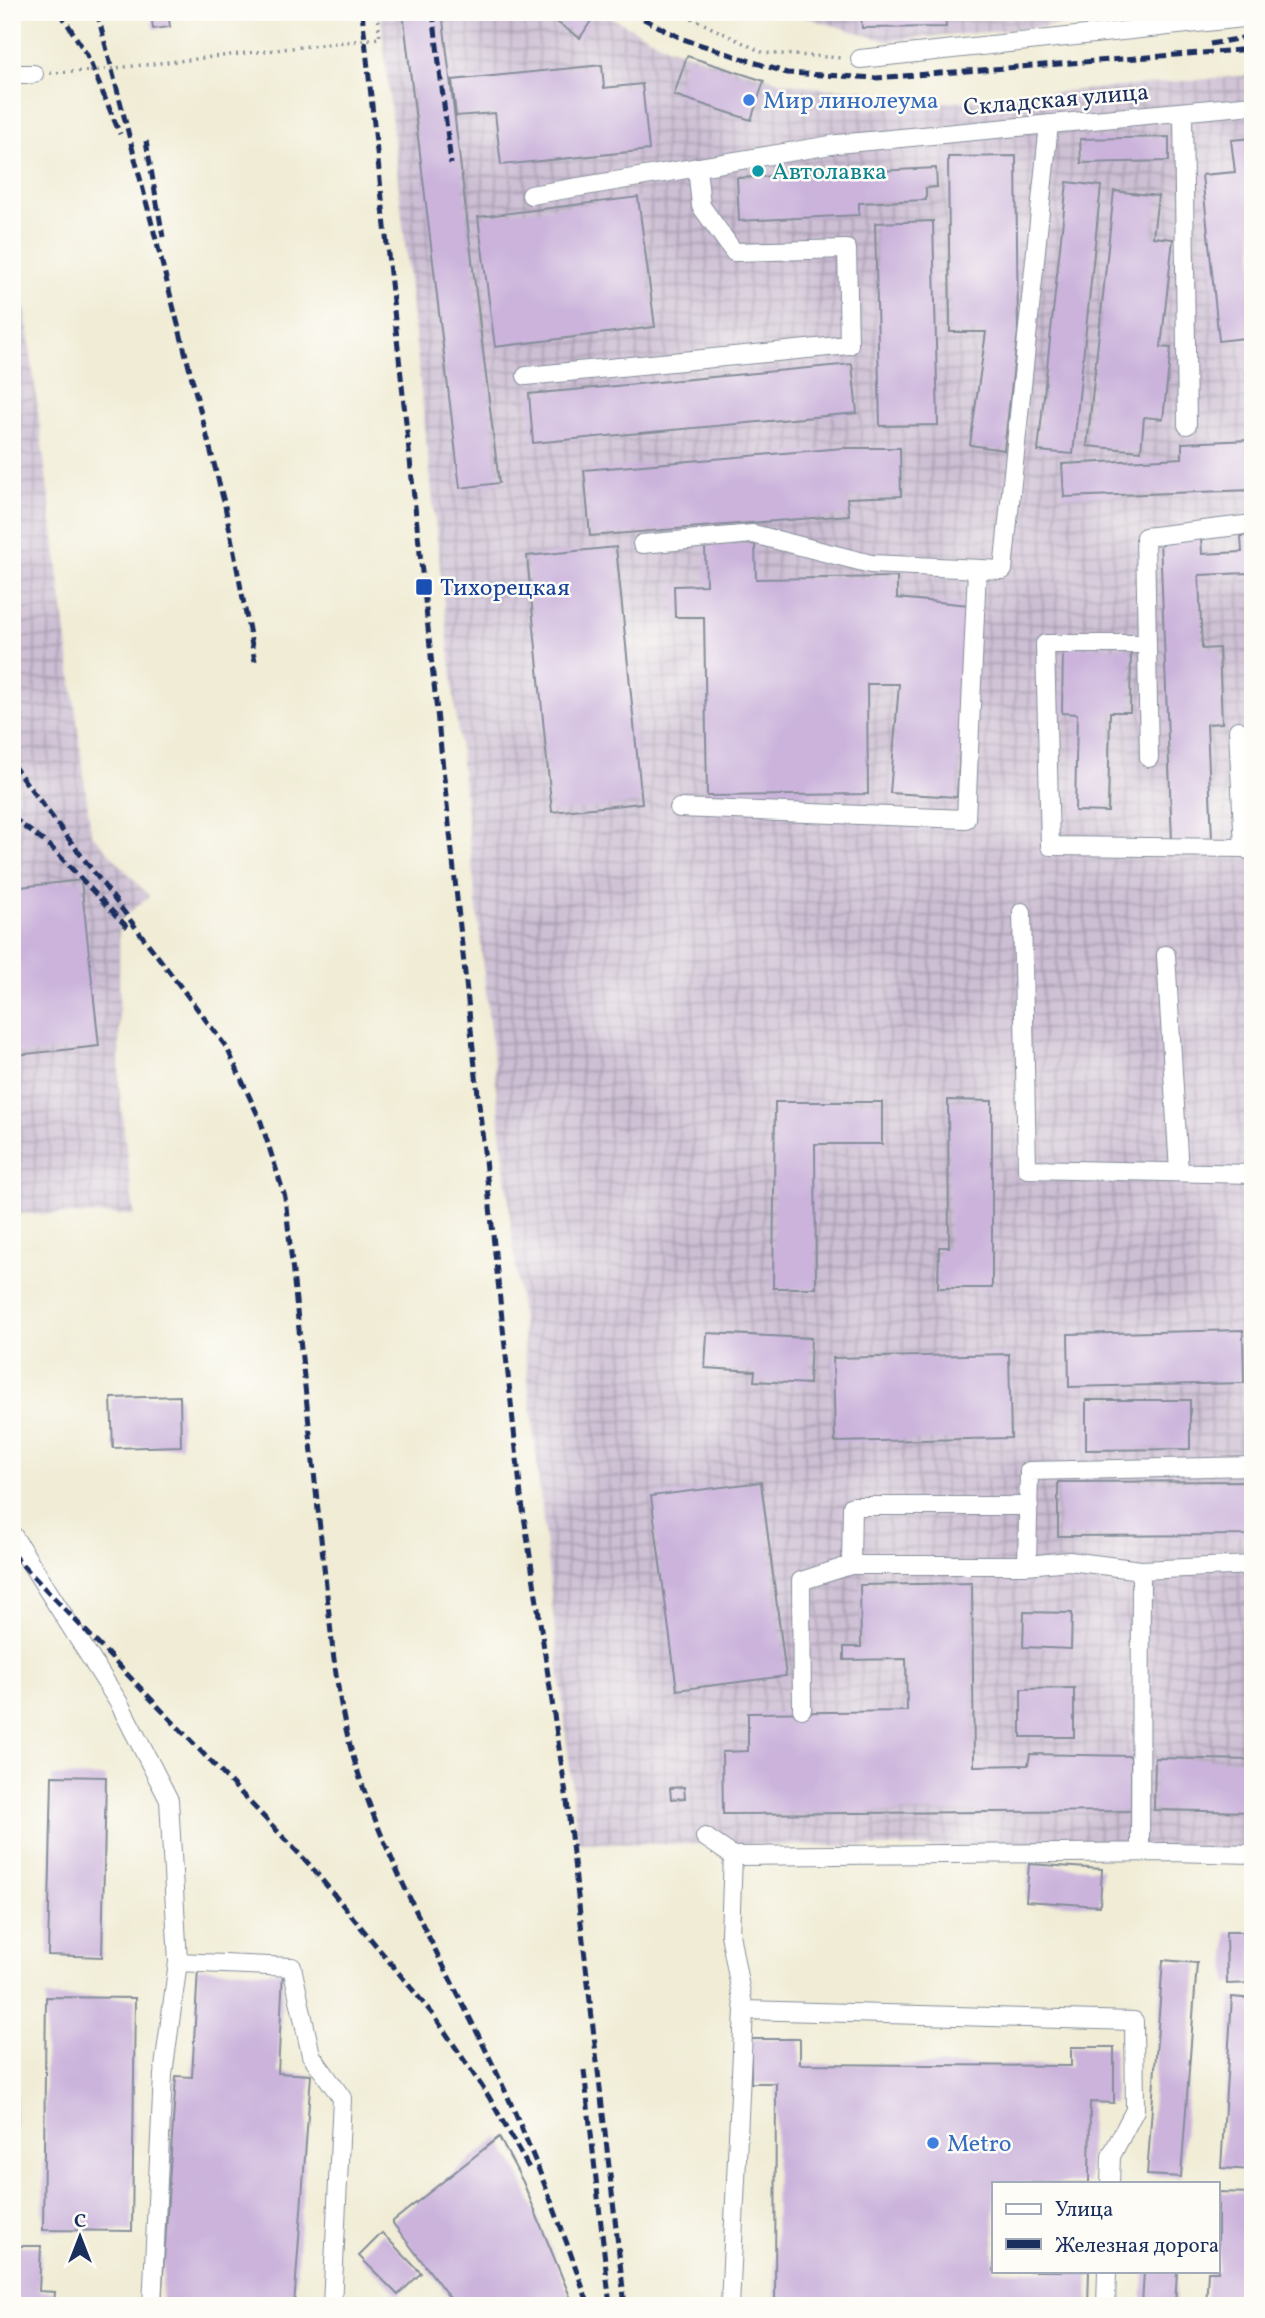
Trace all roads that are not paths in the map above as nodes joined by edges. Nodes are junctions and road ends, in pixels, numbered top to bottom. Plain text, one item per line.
1 (1253, 17) edge
2 (860, 60) road end
3 (12, 74) edge
4 (34, 74) road end
5 (1253, 105) edge
6 (1183, 112) junction
7 (1049, 124) junction
8 (696, 167) junction
9 (531, 195) dead end
10 (526, 376) dead end
11 (1187, 425) dead end
12 (1253, 524) edge
13 (642, 544) dead end
14 (976, 569) junction
15 (1147, 645) junction
16 (1238, 730) dead end
17 (1149, 758) dead end
18 (679, 808) dead end
19 (1248, 850) edge
20 (1022, 912) dead end
21 (1166, 955) dead end
22 (1179, 1172) junction
23 (1253, 1174) edge
24 (1253, 1466) edge
25 (1029, 1506) junction
26 (12, 1534) edge
27 (1027, 1565) junction
28 (1253, 1565) edge
29 (851, 1566) junction
30 (1141, 1570) junction
31 (802, 1709) dead end
32 (705, 1837) dead end
33 (1140, 1852) junction
34 (1253, 1854) edge
35 (733, 1856) junction
36 (178, 1962) junction
37 (744, 2010) junction
38 (1111, 2182) edge
39 (1107, 2272) edge
40 (152, 2306) edge
41 (332, 2306) edge
42 (730, 2306) edge
43 (1106, 2306) edge

1 - 2 lane
3 - 4 lane
5 - 6 lane, Складская улица
6 - 7 lane, Складская улица
6 - 11 lane
7 - 8 lane, Складская улица
7 - 14 lane
8 - 9 lane, Складская улица
8 - 10 lane
12 - 15 lane
13 - 14 lane
14 - 18 lane
15 - 17 lane
15 - 19 lane
16 - 19 lane
20 - 22 lane
21 - 22 lane
22 - 23 lane
24 - 25 lane
25 - 27 lane
25 - 29 lane
26 - 36 lane
27 - 29 lane
27 - 30 lane
28 - 30 lane
29 - 31 lane
30 - 33 lane
32 - 35 lane
33 - 34 lane
33 - 35 lane
35 - 37 lane
36 - 40 lane
36 - 41 lane
37 - 38 lane
37 - 42 lane
39 - 43 lane

